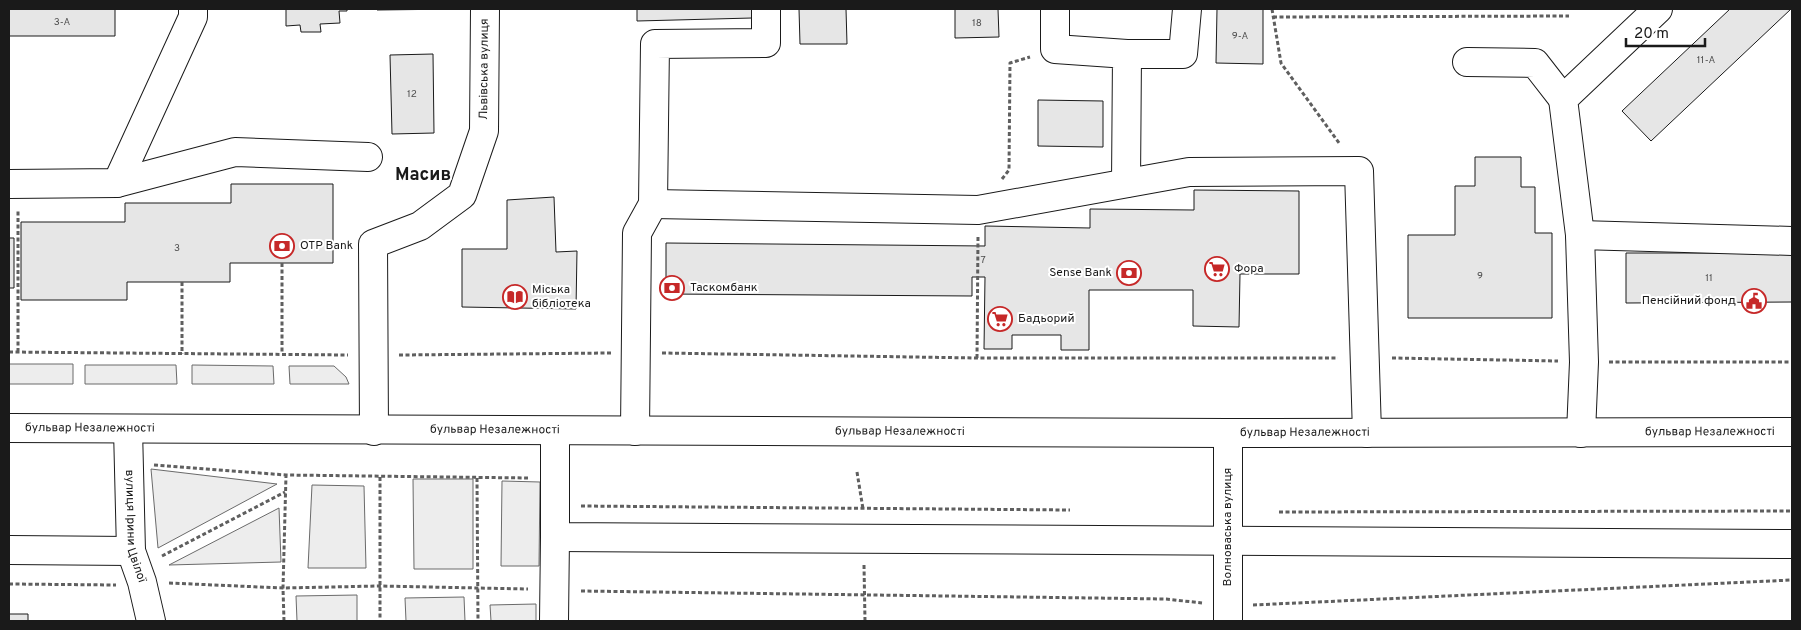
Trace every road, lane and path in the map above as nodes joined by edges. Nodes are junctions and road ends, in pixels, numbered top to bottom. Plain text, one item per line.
1 (485, 9) edge
2 (766, 9) edge
3 (1055, 9) edge
4 (1187, 9) edge
5 (1272, 9) edge
6 (1658, 9) edge
7 (193, 13) edge
8 (1569, 16) dead end
9 (1273, 17) junction
10 (1055, 49) junction
11 (1127, 54) junction
12 (1467, 62) dead end
13 (1563, 98) junction
14 (368, 157) dead end
15 (1359, 171) junction
16 (117, 183) junction
17 (1126, 183) junction
18 (13, 184) edge
19 (653, 204) junction
20 (978, 210) junction
21 (1580, 235) junction
22 (1792, 241) edge
23 (282, 263) dead end
24 (182, 282) dead end
25 (9, 352) edge
26 (18, 352) junction
27 (637, 353) junction
28 (182, 354) junction
29 (282, 355) junction
30 (373, 355) junction
31 (977, 358) junction
32 (1364, 358) junction
33 (1584, 362) junction
34 (1792, 362) edge
35 (9, 428) edge
36 (128, 429) junction
37 (374, 431) junction
38 (556, 431) junction
39 (635, 431) junction
40 (1792, 432) edge
41 (1367, 433) junction
42 (1582, 433) junction
43 (1228, 434) junction
44 (129, 463) junction
45 (286, 475) junction
46 (380, 477) junction
47 (477, 478) junction
48 (556, 478) junction
49 (285, 492) junction
50 (556, 506) junction
51 (1070, 510) dead end
52 (1792, 511) edge
53 (1278, 512) dead end
54 (555, 537) junction
55 (1229, 541) junction
56 (1792, 544) edge
57 (9, 550) edge
58 (137, 568) junction
59 (1792, 580) edge
60 (9, 584) edge
61 (379, 586) junction
62 (283, 588) junction
63 (478, 588) junction
64 (554, 590) junction
65 (1228, 614) edge
66 (151, 621) edge
67 (284, 621) edge
68 (380, 621) edge
69 (478, 621) edge
70 (554, 621) edge

1 - 30 main road, Львівська вулиця
2 - 19 main road
3 - 10 main road
4 - 11 main road
5 - 9 path
6 - 13 main road
7 - 16 main road
8 - 9 path
9 - 15 path
10 - 11 main road
10 - 20 path
11 - 17 main road
12 - 13 main road
13 - 21 main road
14 - 16 main road
15 - 17 main road
15 - 32 main road
16 - 18 main road
17 - 20 main road
18 - 26 path
19 - 20 main road
19 - 27 main road
20 - 31 path
21 - 22 main road
21 - 33 main road
23 - 29 path
24 - 28 path
25 - 26 path
26 - 28 path
27 - 30 path
27 - 31 path
27 - 39 main road
28 - 29 path
29 - 30 path
30 - 37 main road
31 - 32 path
32 - 33 path
32 - 41 main road
33 - 34 path
33 - 42 main road
35 - 36 main road, бульвар Незалежності
36 - 37 main road, бульвар Незалежності
36 - 44 main road, вулиця Ірини Цвілої
37 - 38 main road, бульвар Незалежності
38 - 39 main road, бульвар Незалежності
38 - 48 main road
39 - 43 main road, бульвар Незалежності
40 - 42 main road, бульвар Незалежності
41 - 42 main road, бульвар Незалежності
41 - 43 main road, бульвар Незалежності
43 - 55 main road, Волноваська вулиця
44 - 45 path
44 - 58 main road, вулиця Ірини Цвілої
45 - 46 path
45 - 49 path
46 - 47 path
46 - 61 path
47 - 48 path
47 - 63 path
48 - 50 main road
49 - 58 path
49 - 62 path
50 - 51 path
50 - 54 main road
52 - 53 path
54 - 55 main road
54 - 64 main road
55 - 56 main road
55 - 65 main road, Волноваська вулиця
57 - 58 main road
58 - 60 path
58 - 62 path
58 - 66 main road, вулиця Ірини Цвілої
59 - 65 path
61 - 62 path
61 - 63 path
61 - 68 path
62 - 67 path
63 - 64 path
63 - 69 path
64 - 65 path
64 - 70 main road

